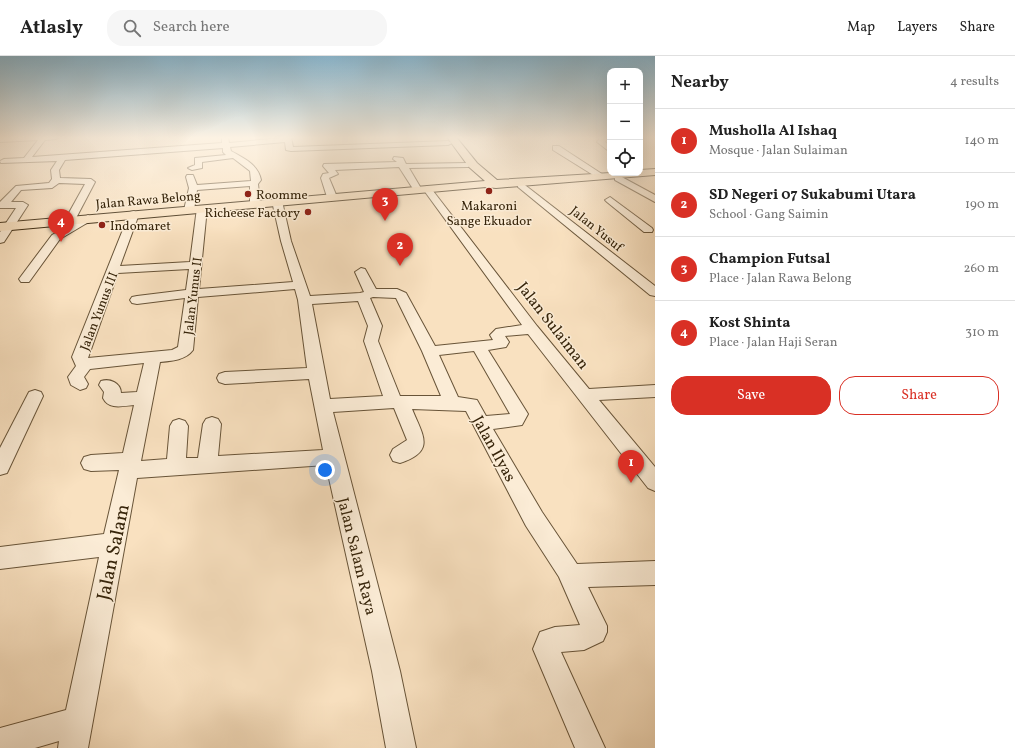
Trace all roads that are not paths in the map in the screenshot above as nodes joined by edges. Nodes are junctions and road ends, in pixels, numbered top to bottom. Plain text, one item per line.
1 (55, 169) edge
2 (192, 169) edge
3 (254, 169) edge
4 (330, 169) edge
5 (405, 169) edge
6 (472, 169) edge
7 (476, 169) edge
8 (581, 169) edge
9 (586, 169) edge
10 (643, 173) edge
11 (655, 173) edge
12 (608, 176) edge
13 (597, 177) junction
14 (618, 178) junction
15 (54, 182) junction
16 (254, 183) junction
17 (488, 185) junction
18 (521, 185) junction
19 (192, 188) junction
20 (422, 190) junction
21 (332, 197) junction
22 (655, 199) edge
23 (610, 200) dead end
24 (277, 201) junction
25 (255, 203) junction
26 (2, 205) edge
27 (202, 208) junction
28 (189, 210) junction
29 (134, 214) junction
30 (88, 218) junction
31 (70, 220) junction
32 (5, 226) edge
33 (647, 230) edge
34 (0, 240) edge
35 (196, 265) junction
36 (113, 270) junction
37 (361, 272) dead end
38 (25, 279) dead end
39 (303, 292) junction
40 (655, 292) edge
41 (192, 294) junction
42 (367, 295) junction
43 (137, 300) dead end
44 (532, 329) junction
45 (478, 346) junction
46 (430, 351) junction
47 (153, 358) junction
48 (85, 364) junction
49 (316, 372) junction
50 (225, 378) dead end
51 (80, 384) dead end
52 (108, 385) dead end
53 (655, 391) edge
54 (586, 395) junction
55 (34, 396) dead end
56 (144, 398) junction
57 (398, 402) junction
58 (452, 403) junction
59 (325, 406) junction
60 (212, 424) dead end
61 (481, 424) junction
62 (179, 426) dead end
63 (400, 455) dead end
64 (334, 457) junction
65 (91, 463) dead end
66 (130, 465) junction
67 (207, 465) junction
68 (0, 467) edge
69 (179, 467) junction
70 (653, 476) edge
71 (113, 544) junction
72 (0, 558) edge
73 (655, 573) edge
74 (571, 575) junction
75 (76, 735) edge
76 (0, 742) edge
77 (401, 748) edge
78 (590, 748) edge

1 - 15 street
2 - 19 street
3 - 16 street
4 - 21 street
5 - 20 street
6 - 17 main road
7 - 17 main road
8 - 13 street
9 - 13 street
10 - 11 main road
11 - 14 main road
12 - 13 main road
13 - 17 main road
14 - 18 main road
14 - 22 street
15 - 26 street
15 - 31 street
16 - 19 street
16 - 25 street
17 - 18 main road
17 - 20 main road, Jalan Rawa Belong
18 - 40 street, Jalan Yusuf
19 - 28 street
20 - 21 main road, Jalan Rawa Belong
20 - 44 street, Jalan Sulaiman
21 - 24 main road, Jalan Rawa Belong
23 - 33 street
24 - 25 main road, Jalan Rawa Belong
24 - 39 street, Jalan Salam Raya
25 - 27 main road, Jalan Rawa Belong
26 - 32 street
27 - 28 main road, Jalan Rawa Belong
27 - 35 street, Jalan Yunus II
28 - 29 main road, Jalan Rawa Belong
29 - 30 main road, Jalan Rawa Belong
29 - 36 street, Jalan Yunus III
30 - 31 main road, Jalan Rawa Belong
30 - 38 street
31 - 32 main road, Jalan Rawa Belong
32 - 34 street
35 - 36 street
35 - 41 street, Jalan Yunus II
36 - 48 street, Jalan Yunus III
37 - 42 street
39 - 41 street
39 - 42 street
39 - 49 street, Jalan Salam Raya
41 - 43 street
41 - 47 street, Jalan Yunus II
42 - 46 street
42 - 57 street
44 - 45 street
44 - 54 street, Jalan Sulaiman
45 - 46 street
45 - 61 street
46 - 58 street
47 - 48 street, Jalan Yunus III
47 - 56 street, Jalan Salam
48 - 51 street
49 - 50 street
49 - 59 street, Jalan Salam Raya
52 - 56 street
53 - 54 street
54 - 70 street, Jalan Sulaiman
55 - 68 street
56 - 66 street, Jalan Salam
57 - 58 street, Jalan Ilyas
57 - 59 street, Jalan Ilyas
57 - 63 street
58 - 61 street, Jalan Ilyas
59 - 64 street, Jalan Salam Raya
60 - 67 street
61 - 74 street, Jalan Ilyas
62 - 69 street
64 - 67 street
64 - 77 street, Jalan Salam Raya
65 - 66 street
66 - 69 street
66 - 71 street, Jalan Salam
67 - 69 street
71 - 72 street
71 - 75 street, Jalan Salam
73 - 74 street
74 - 78 street, Jalan Ilyas
75 - 76 street

